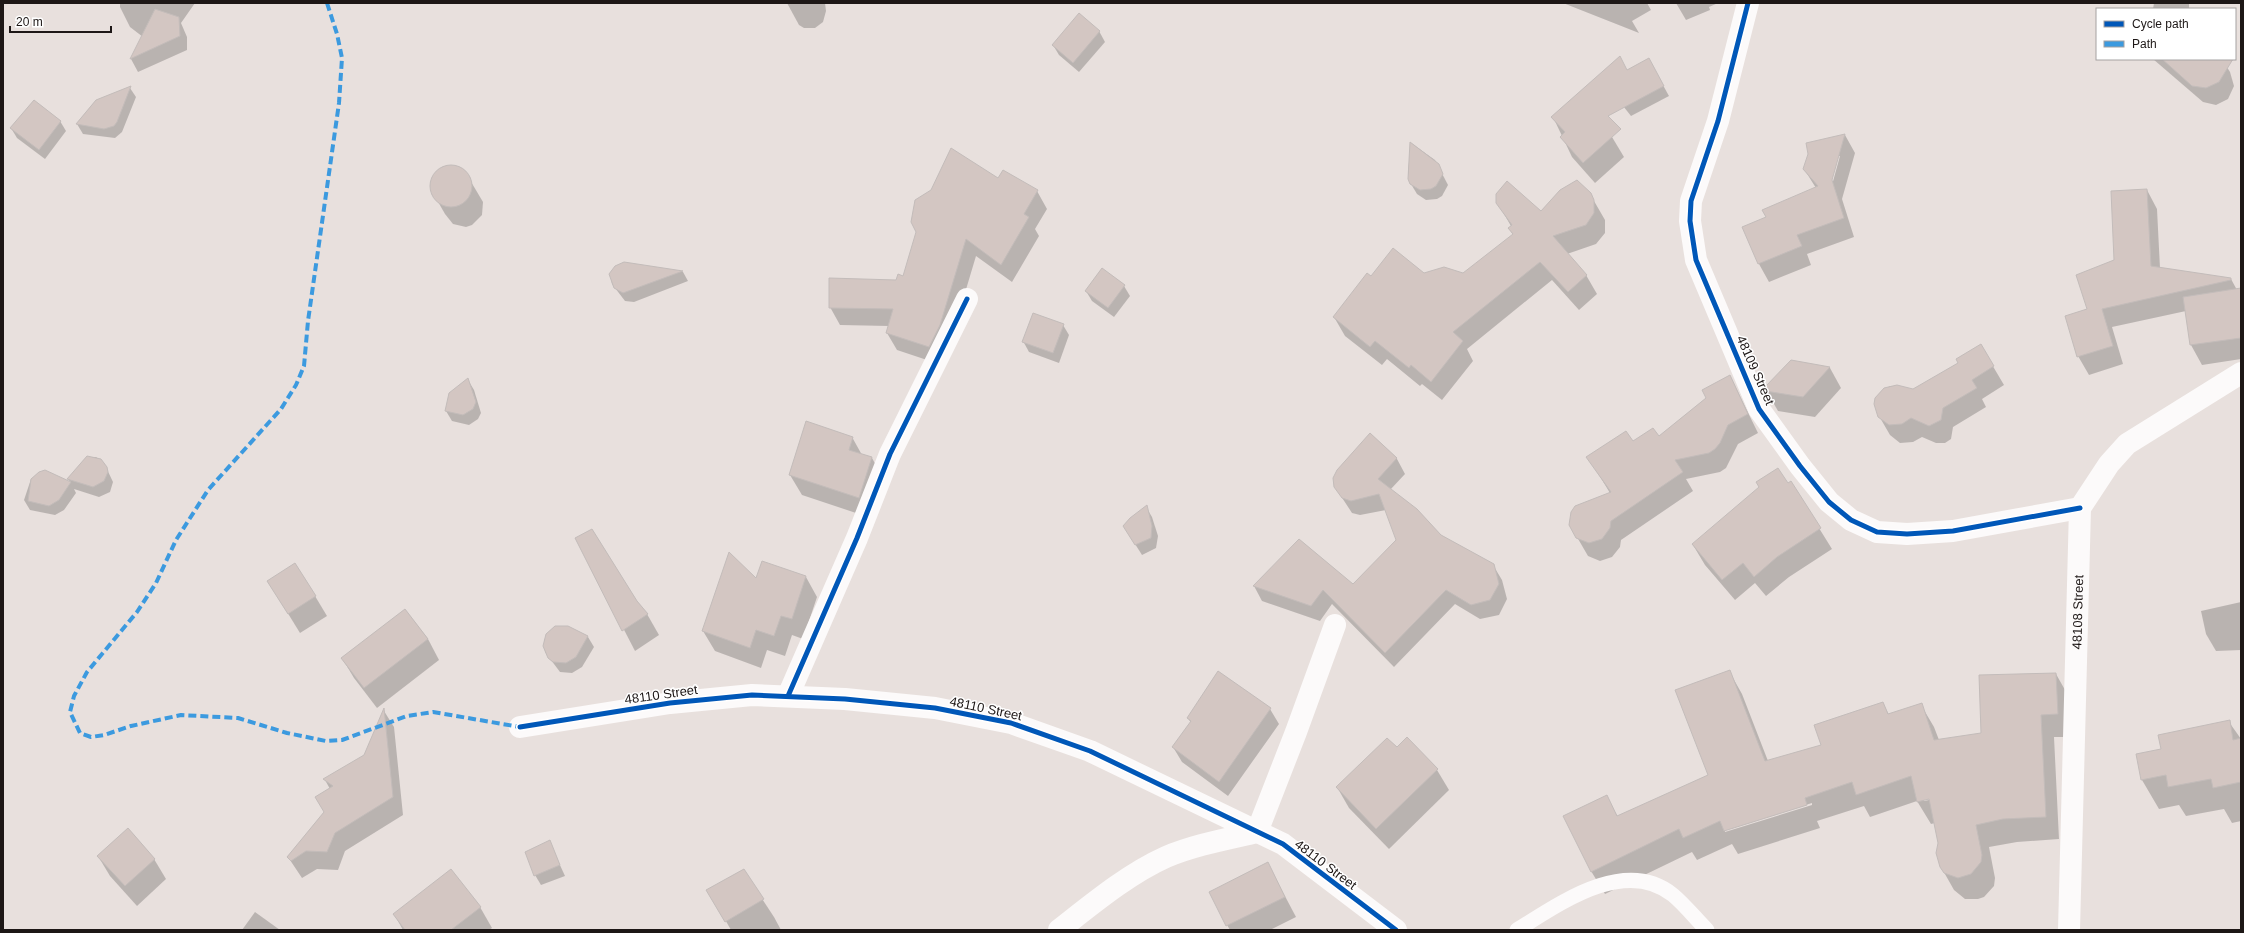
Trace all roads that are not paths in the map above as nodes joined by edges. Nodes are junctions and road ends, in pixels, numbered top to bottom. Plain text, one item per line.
1 (1748, 3) edge
2 (968, 299) dead end
3 (2241, 373) edge
4 (2080, 508) junction
5 (1335, 625) dead end
6 (788, 696) junction
7 (520, 726) dead end
8 (1257, 832) junction
9 (1059, 930) edge
10 (1396, 930) edge
11 (1517, 930) edge
12 (1707, 930) edge
13 (2069, 930) edge

1 - 4 street, 48109 Street
2 - 6 street
3 - 4 street
4 - 13 street, 48108 Street
5 - 8 street
6 - 7 street, 48110 Street
6 - 8 street, 48110 Street
8 - 9 street
8 - 10 street, 48110 Street
11 - 12 lane

